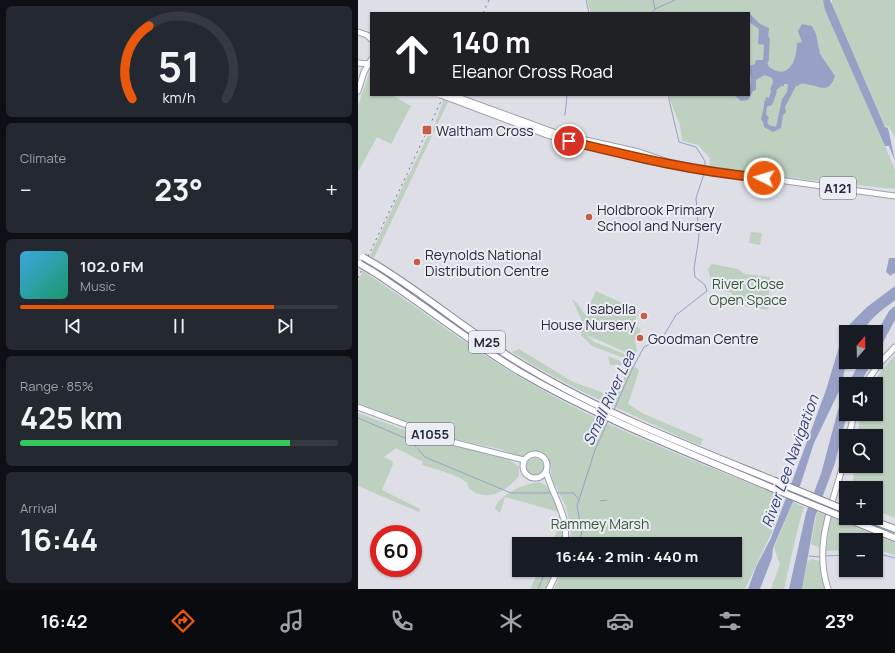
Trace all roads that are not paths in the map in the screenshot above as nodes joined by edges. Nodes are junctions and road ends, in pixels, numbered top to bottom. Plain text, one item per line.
1 (360, 34) edge
2 (370, 39) edge
3 (358, 63) edge
4 (370, 63) edge
5 (358, 91) edge
6 (443, 96) edge
7 (455, 96) edge
8 (674, 165) junction
9 (892, 195) edge
10 (360, 255) edge
11 (359, 263) edge
12 (895, 347) edge
13 (871, 377) edge
14 (358, 407) edge
15 (504, 454) junction
16 (524, 460) junction
17 (522, 467) junction
18 (546, 471) junction
19 (840, 473) edge
20 (537, 478) junction
21 (550, 483) junction
22 (839, 507) edge
23 (883, 524) edge
24 (895, 529) edge
25 (565, 537) edge
26 (895, 538) edge
27 (555, 577) edge
28 (549, 589) edge
29 (828, 589) edge

1 - 2 main road
3 - 4 main road
4 - 5 main road
6 - 8 main road, A121, bridge
7 - 8 main road, A121
8 - 9 main road, A121
10 - 22 highway, M25, bridge
11 - 26 highway, M25, bridge
12 - 13 main road
14 - 15 main road, A1055
15 - 16 main road, A1055
15 - 17 main road, A1055
16 - 17 main road
16 - 18 main road
17 - 20 main road
18 - 20 main road
18 - 21 main road
19 - 29 main road
20 - 21 main road
21 - 25 main road
23 - 24 highway
27 - 28 main road

